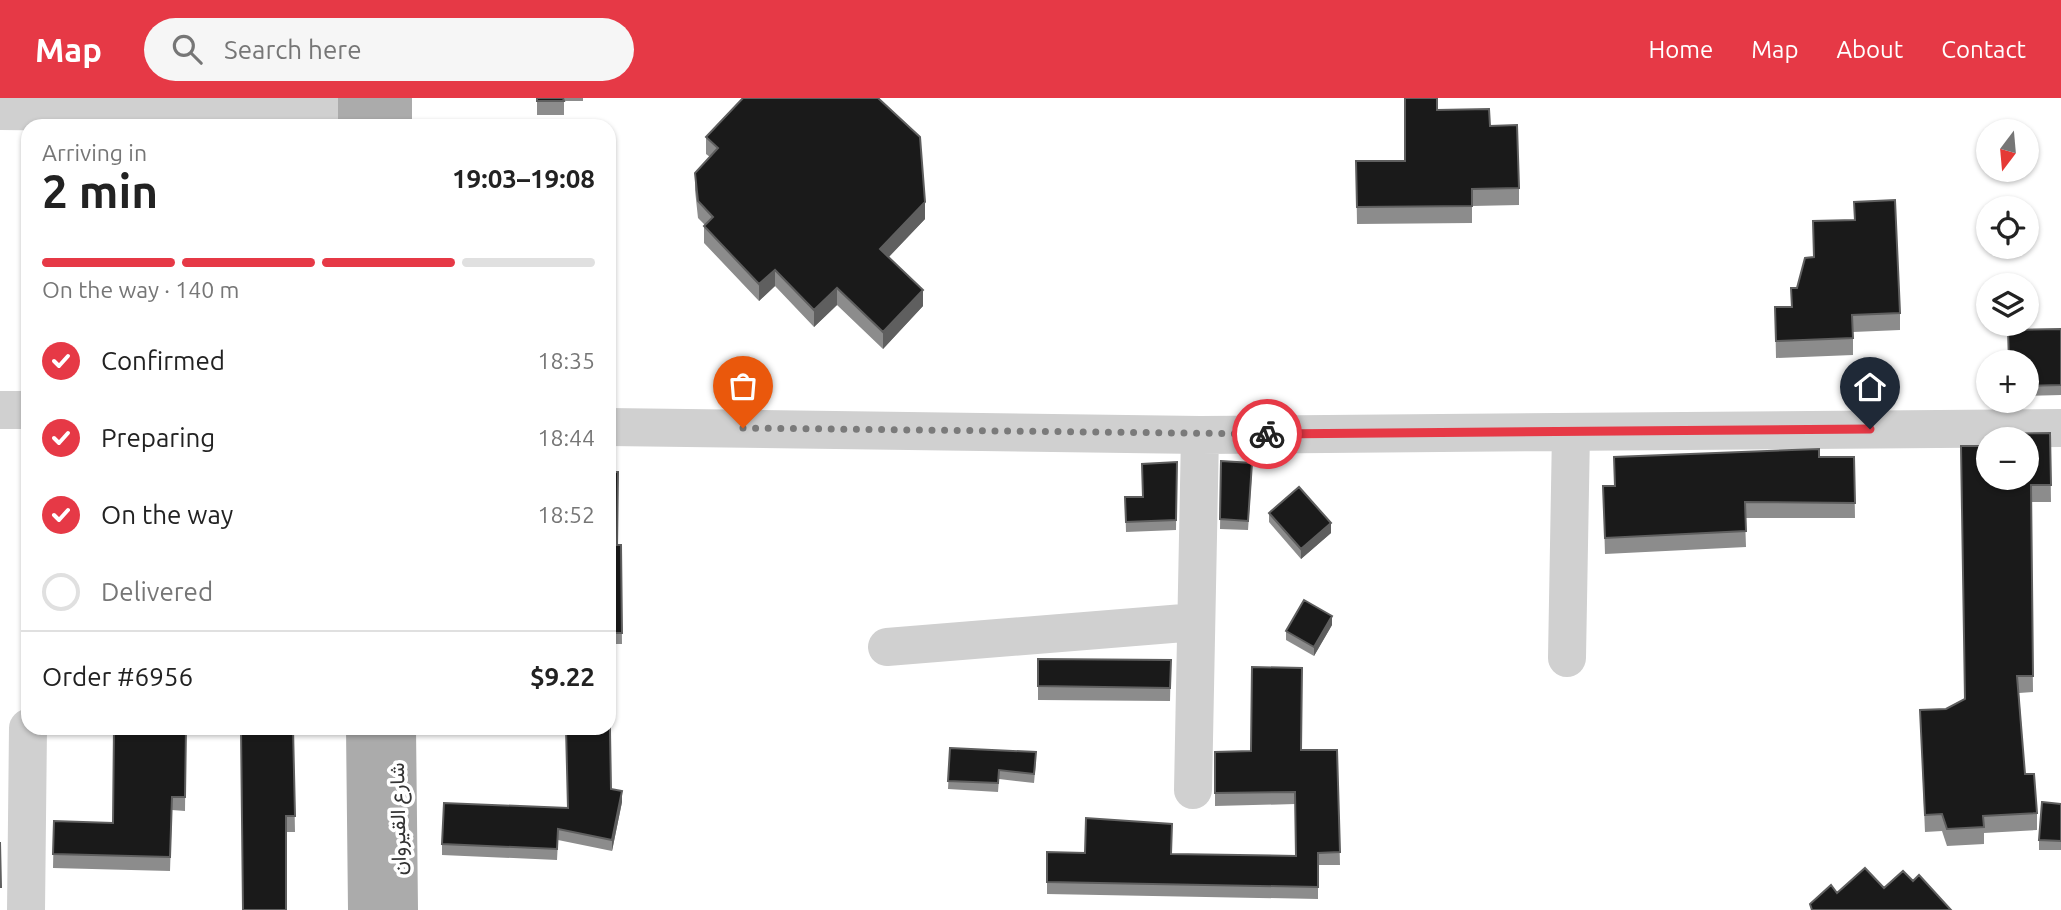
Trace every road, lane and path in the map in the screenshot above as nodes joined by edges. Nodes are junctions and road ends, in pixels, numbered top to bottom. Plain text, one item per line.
1 (393, 98) edge
2 (357, 113) edge
3 (24, 116) edge
4 (393, 119) edge
5 (0, 410) edge
6 (21, 410) edge
7 (616, 426) edge
8 (2061, 428) edge
9 (1571, 432) junction
10 (1200, 435) junction
11 (1196, 622) junction
12 (887, 646) dead end
13 (1567, 658) dead end
14 (365, 735) edge
15 (397, 735) edge
16 (19, 740) edge
17 (1193, 790) dead end
18 (26, 910) edge
19 (367, 910) edge
20 (399, 910) edge

1 - 4 main road
2 - 3 street
5 - 6 street
7 - 10 street
8 - 9 street
9 - 10 street
9 - 13 street
10 - 11 street
11 - 12 street
11 - 17 street
14 - 19 main road, شارع القيروان
15 - 20 main road, شارع القيروان
16 - 18 street

